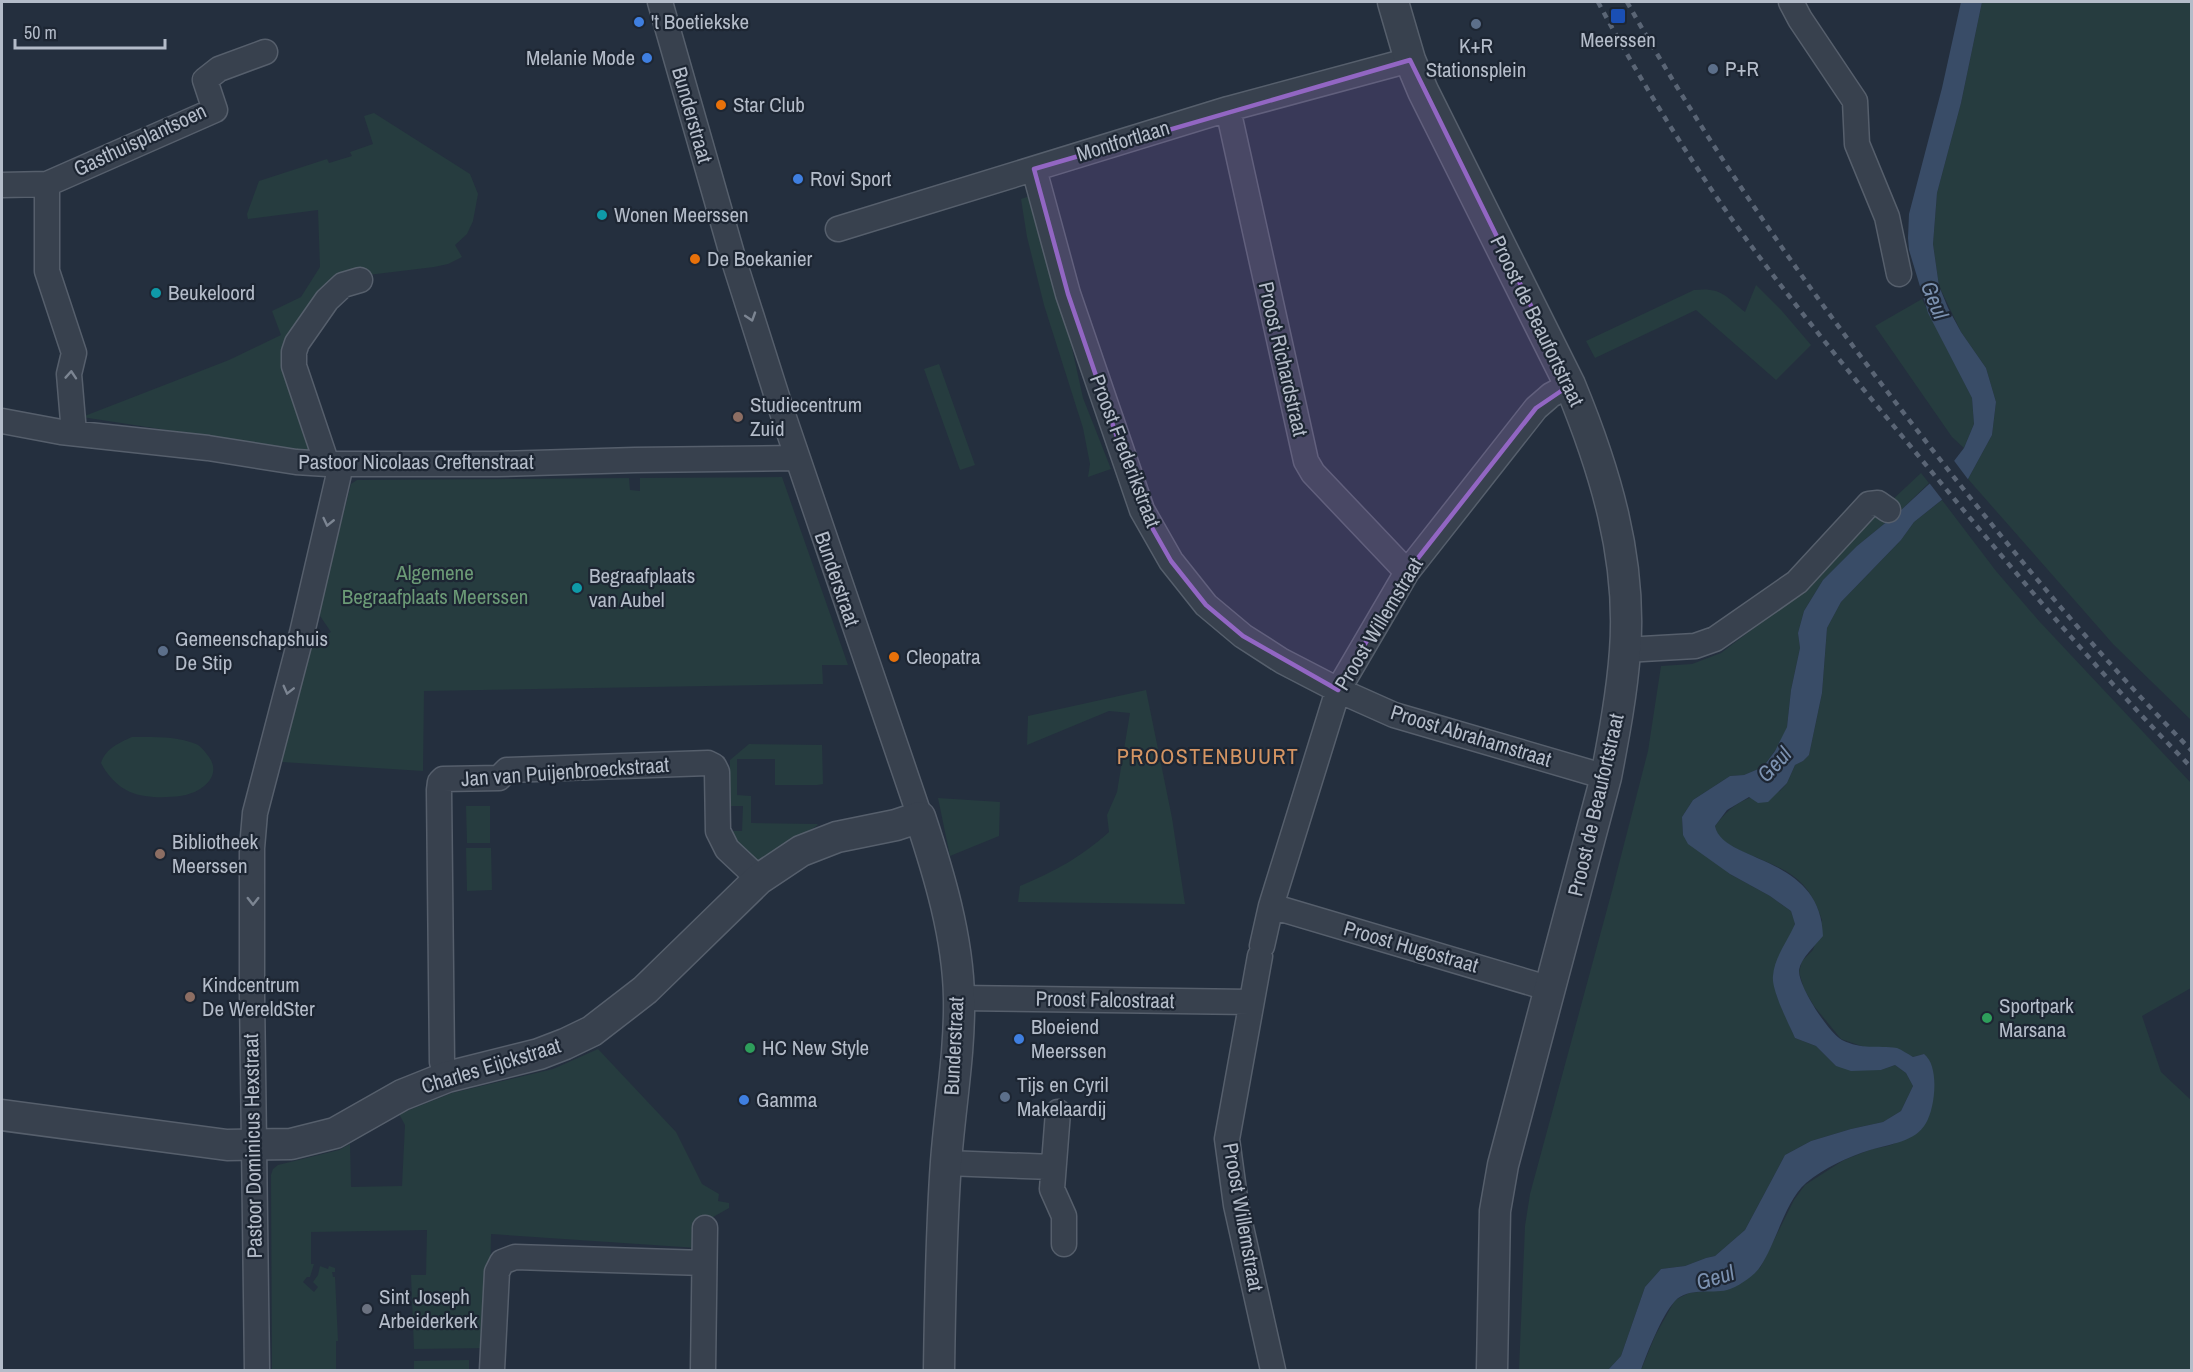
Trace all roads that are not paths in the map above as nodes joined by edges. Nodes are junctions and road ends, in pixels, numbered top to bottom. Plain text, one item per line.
1 (660, 2) edge
2 (1393, 2) edge
3 (1791, 2) edge
4 (265, 52) dead end
5 (1410, 60) junction
6 (1228, 109) junction
7 (1034, 169) junction
8 (47, 183) junction
9 (2, 185) edge
10 (838, 229) dead end
11 (1899, 274) dead end
12 (360, 280) dead end
13 (1570, 385) junction
14 (2, 421) edge
15 (74, 433) junction
16 (796, 458) junction
17 (334, 464) junction
18 (1888, 510) dead end
19 (1407, 572) junction
20 (1625, 650) junction
21 (1338, 690) junction
22 (1606, 777) junction
23 (920, 817) junction
24 (759, 879) junction
25 (1271, 906) junction
26 (1551, 988) junction
27 (959, 998) junction
28 (1250, 1002) junction
29 (447, 1077) junction
30 (1058, 1112) dead end
31 (2, 1115) edge
32 (252, 1145) junction
33 (946, 1163) junction
34 (1053, 1167) junction
35 (705, 1228) dead end
36 (1064, 1244) dead end
37 (704, 1263) junction
38 (257, 1371) edge
39 (492, 1371) edge
40 (703, 1371) edge
41 (939, 1371) edge
42 (1273, 1371) edge
43 (1492, 1371) edge

1 -> 16 street, Bunderstraat
2 - 5 street, Proost de Beaufortstraat
3 - 11 street
4 - 8 street, Gasthuisplantsoen
5 - 6 street, Montfortlaan
5 - 13 street, Proost de Beaufortstraat
6 - 7 street, Montfortlaan
6 - 19 street, Proost Richardstraat
7 - 10 street, Montfortlaan
7 - 21 street, Proost Frederikstraat
8 - 9 street, Gasthuisplantsoen
15 -> 8 street, Gasthuisplantsoen
12 - 17 street
13 - 19 street, Proost Willemstraat
13 - 20 street, Proost de Beaufortstraat
14 - 15 street, Pastoor Nicolaas Creftenstraat
15 - 17 street, Pastoor Nicolaas Creftenstraat
16 - 17 street, Pastoor Nicolaas Creftenstraat
16 - 23 street, Bunderstraat
17 -> 32 street, Pastoor Dominicus Hexstraat
18 - 20 street
19 - 21 street, Proost Willemstraat
20 - 22 street, Proost de Beaufortstraat
21 - 22 street, Proost Abrahamstraat
21 - 25 street, Proost Willemstraat
22 - 26 street, Proost de Beaufortstraat
23 - 24 street, Charles Eijckstraat
23 - 27 street, Bunderstraat
24 - 29 street, Charles Eijckstraat
24 - 29 street, Jan van Puijenbroeckstraat
25 - 26 street, Proost Hugostraat
25 - 28 street, Proost Willemstraat
26 - 43 street, Proost de Beaufortstraat
27 - 28 street, Proost Falcostraat
27 - 33 street, Bunderstraat
28 - 42 street, Proost Willemstraat
29 - 32 street, Charles Eijckstraat
30 - 34 street
31 - 32 street, Charles Eijckstraat
32 - 38 street, Pastoor Dominicus Hexstraat
33 - 34 street
33 - 41 street, Bunderstraat
34 - 36 street
35 - 37 street
37 - 39 street
37 - 40 street

